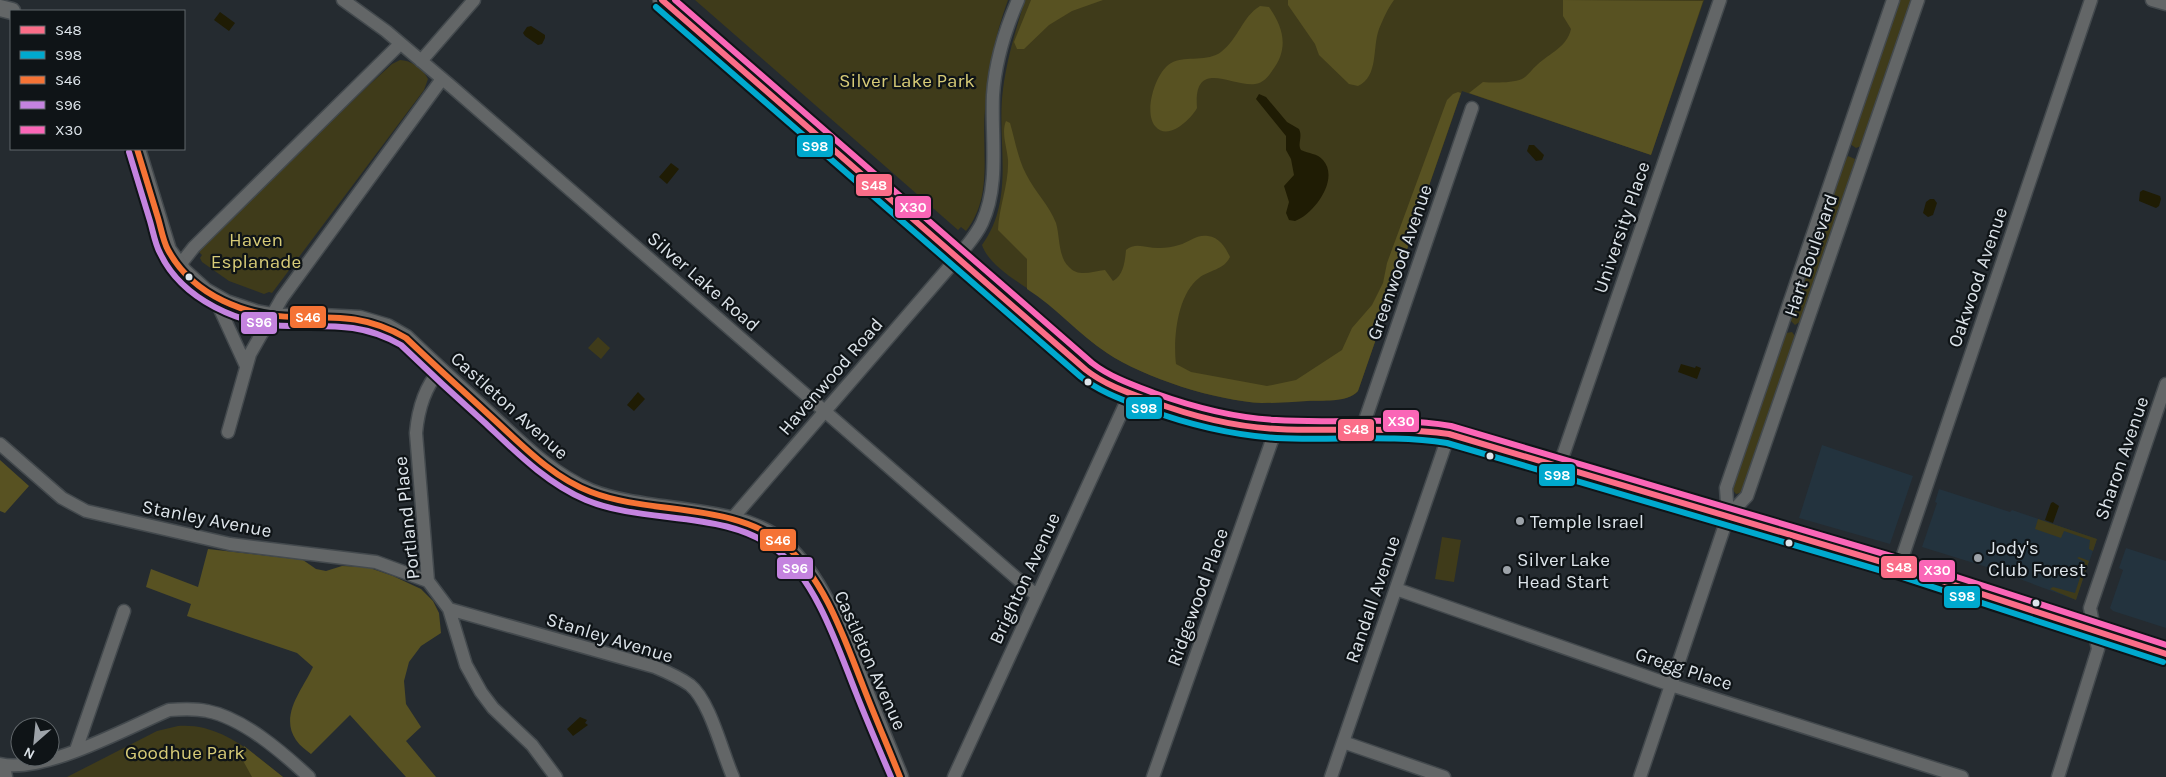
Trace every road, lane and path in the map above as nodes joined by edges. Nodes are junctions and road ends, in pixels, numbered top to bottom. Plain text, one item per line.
1 (343, 0) edge
2 (474, 0) edge
3 (662, 0) edge
4 (1018, 0) edge
5 (1720, 0) edge
6 (1893, 0) edge
7 (1918, 0) edge
8 (2091, 0) edge
9 (2152, 0) edge
10 (2166, 4) edge
11 (400, 44) junction
12 (421, 61) junction
13 (442, 79) junction
14 (1472, 108) dead end
15 (137, 150) edge
16 (958, 257) junction
17 (179, 266) junction
18 (214, 296) junction
19 (271, 316) junction
20 (246, 366) junction
21 (440, 370) junction
22 (2166, 384) edge
23 (1130, 394) junction
24 (824, 410) junction
25 (1276, 429) junction
26 (1362, 429) junction
27 (228, 432) dead end
28 (1449, 434) junction
29 (0, 444) edge
30 (1559, 467) junction
31 (1728, 516) junction
32 (731, 520) junction
33 (1899, 567) junction
34 (428, 581) junction
35 (1396, 589) junction
36 (1036, 595) junction
37 (449, 608) junction
38 (124, 611) dead end
39 (2095, 630) junction
40 (2166, 654) edge
41 (1672, 685) junction
42 (1343, 742) junction
43 (76, 750) junction
44 (4, 768) edge
45 (309, 777) edge
46 (556, 777) edge
47 (733, 777) edge
48 (900, 777) edge
49 (954, 777) edge
50 (1153, 777) edge
51 (1331, 777) edge
52 (1444, 777) edge
53 (1640, 777) edge
54 (1962, 777) edge
55 (2058, 777) edge

1 - 11 street, Silver Lake Road
2 - 12 street
3 - 16 main road
4 - 16 street, Havenwood Road
5 - 30 street, University Place
6 - 31 street, Hart Boulevard
7 - 31 street, Hart Boulevard
8 - 33 street, Oakwood Avenue
9 - 10 street
11 - 12 street, Silver Lake Road
11 - 17 street
12 - 13 street, Silver Lake Road
13 - 19 street
13 - 24 street, Silver Lake Road
14 - 26 street, Greenwood Avenue
15 - 17 street, Castleton Avenue
16 - 23 main road
16 - 24 street, Havenwood Road
17 - 18 street, Castleton Avenue
18 - 19 street, Castleton Avenue
18 - 20 street
19 - 20 street
19 - 21 street, Castleton Avenue
20 - 27 street
21 - 32 street, Castleton Avenue
21 - 34 street, Portland Place
22 - 39 street, Sharon Avenue
23 - 25 main road
23 - 36 street, Brighton Avenue
24 - 32 street, Havenwood Road
24 - 36 street, Silver Lake Road
25 - 26 main road
25 - 50 street, Ridgewood Place
26 - 28 main road
28 - 30 main road
28 - 35 street, Randall Avenue
29 - 34 street, Stanley Avenue
30 - 31 main road
31 - 33 main road
31 - 41 street, Hart Boulevard
32 - 48 street, Castleton Avenue
33 - 39 main road
34 - 37 street, Portland Place
35 - 41 street, Gregg Place
35 - 42 street, Randall Avenue
36 - 49 street, Brighton Avenue
37 - 46 street, Portland Place
37 - 47 street, Stanley Avenue
38 - 43 street
39 - 40 main road
39 - 55 street, Sharon Avenue
41 - 53 street, Hart Boulevard
41 - 54 street, Gregg Place
42 - 51 street, Randall Avenue
42 - 52 street
43 - 44 street
43 - 45 street

